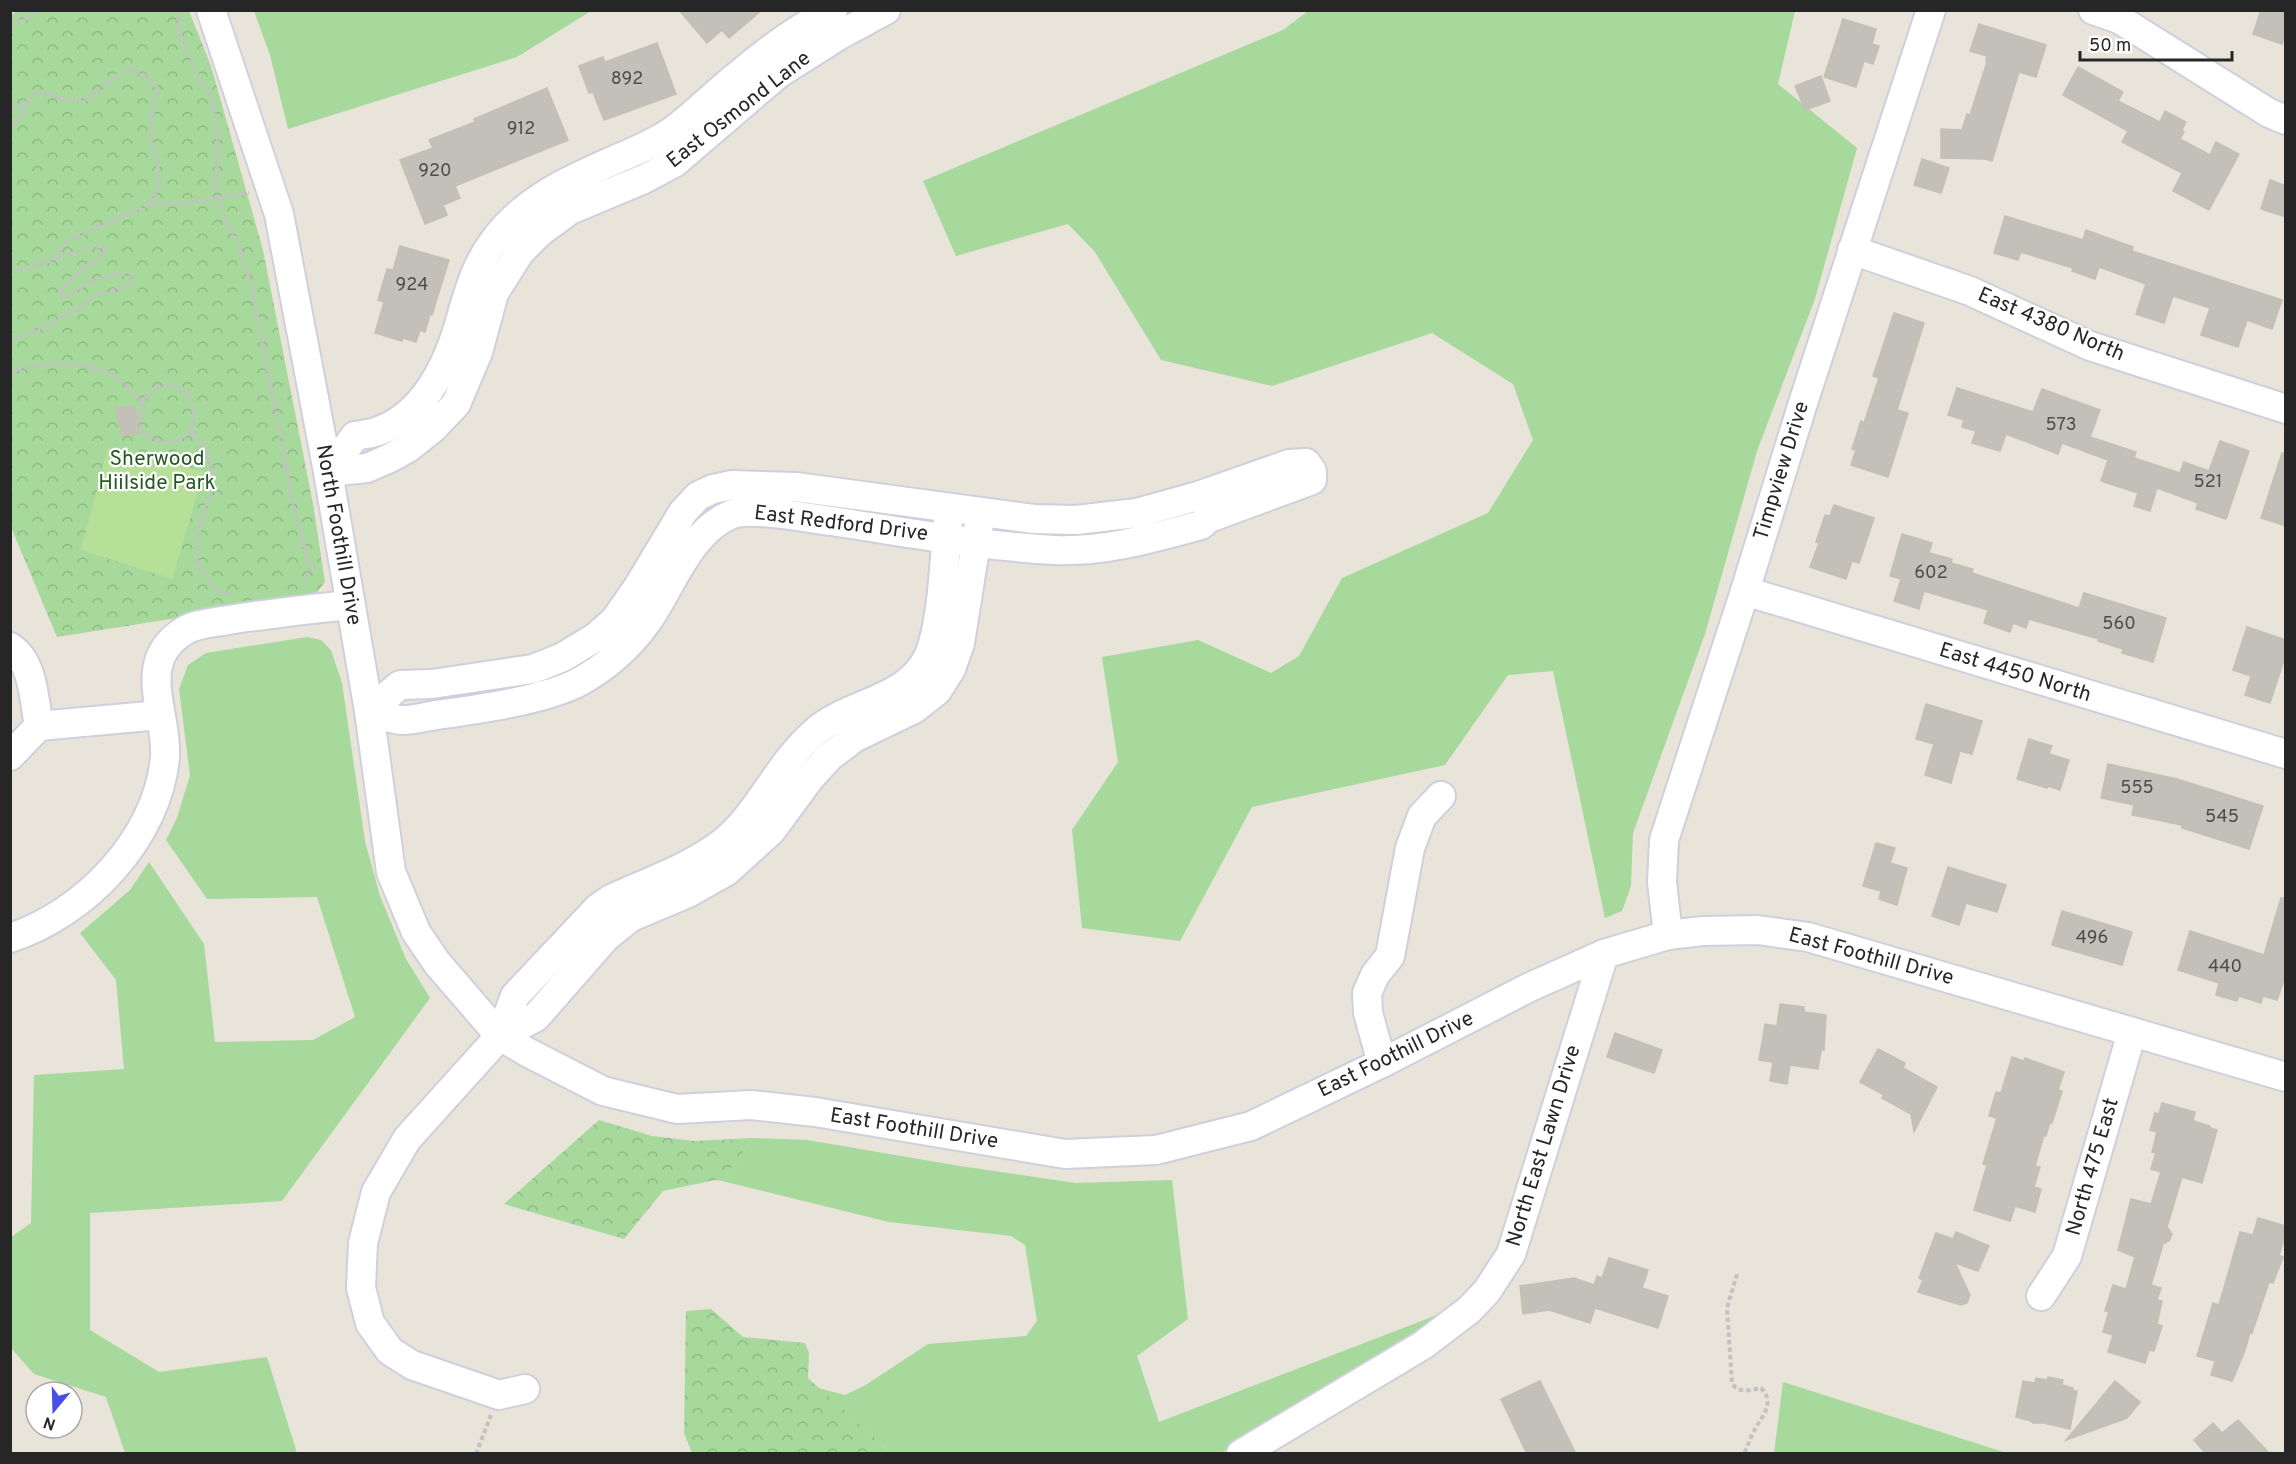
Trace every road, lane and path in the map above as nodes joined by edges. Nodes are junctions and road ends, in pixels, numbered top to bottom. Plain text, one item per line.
1 (38, 10) edge
2 (175, 10) edge
3 (211, 10) edge
4 (833, 10) edge
5 (886, 10) edge
6 (1931, 10) edge
7 (2093, 10) edge
8 (10, 25) edge
9 (25, 105) junction
10 (10, 110) edge
11 (707, 118) junction
12 (2286, 120) edge
13 (10, 127) edge
14 (271, 190) junction
15 (218, 199) junction
16 (151, 204) junction
17 (1852, 250) junction
18 (55, 258) junction
19 (10, 271) edge
20 (10, 340) edge
21 (10, 371) edge
22 (143, 402) junction
23 (2286, 409) edge
24 (400, 419) junction
25 (192, 430) junction
26 (416, 442) junction
27 (328, 472) junction
28 (949, 508) junction
29 (981, 513) junction
30 (946, 537) junction
31 (976, 541) junction
32 (299, 590) dead end
33 (1745, 591) junction
34 (240, 597) dead end
35 (350, 605) junction
36 (10, 647) edge
37 (369, 711) junction
38 (160, 715) junction
39 (39, 726) junction
40 (2286, 754) edge
41 (10, 756) edge
42 (1441, 796) dead end
43 (1668, 935) junction
44 (10, 938) edge
45 (1604, 954) junction
46 (2132, 1032) junction
47 (500, 1036) junction
48 (1382, 1063) junction
49 (2286, 1077) edge
50 (1737, 1274) dead end
51 (2041, 1296) dead end
52 (512, 1392) joint
53 (476, 1454) edge
54 (1241, 1454) edge
55 (1744, 1454) edge

1 - 8 path
2 - 15 path
3 - 14 street, North Foothill Drive
4 - 11 street, East Osmond Lane
5 - 11 street, East Osmond Lane
6 - 17 street, Timpview Drive
7 - 12 street
9 - 10 path
9 - 13 path
9 - 16 path
11 - 24 street, East Osmond Lane
11 - 26 street, East Osmond Lane
14 - 15 path
14 - 27 street, North Foothill Drive
15 - 16 path
15 - 32 path
16 - 18 path
17 - 23 street, East 4380 North
17 - 33 street, Timpview Drive
18 - 19 path
18 - 20 path
21 - 22 path
22 - 25 path
22 - 25 path
24 - 26 street
24 - 27 street, East Osmond Lane
25 - 34 path
26 - 27 street, East Osmond Lane
27 - 35 street, North Foothill Drive
28 - 29 street, East Redford Drive
28 - 30 street
28 - 37 street, East Redford Drive
29 - 31 street
29 - 31 street, East Redford Drive
30 - 31 street, East Redford Drive
30 - 37 street, East Redford Drive
30 - 47 street
31 - 47 street
33 - 40 street, East 4450 North
33 - 43 street, Timpview Drive
35 - 37 street, North Foothill Drive
35 - 38 street
36 - 39 street
37 - 47 street, North Foothill Drive
38 - 39 street
38 - 44 street
39 - 41 street
42 - 48 street
43 - 45 street, East Foothill Drive
43 - 46 street, East Foothill Drive
45 - 48 street, East Foothill Drive
45 - 54 street, North East Lawn Drive
46 - 49 street, East Foothill Drive
46 - 51 street, North 475 East
47 - 48 street, East Foothill Drive
47 - 52 street
50 - 55 path
52 - 53 path

